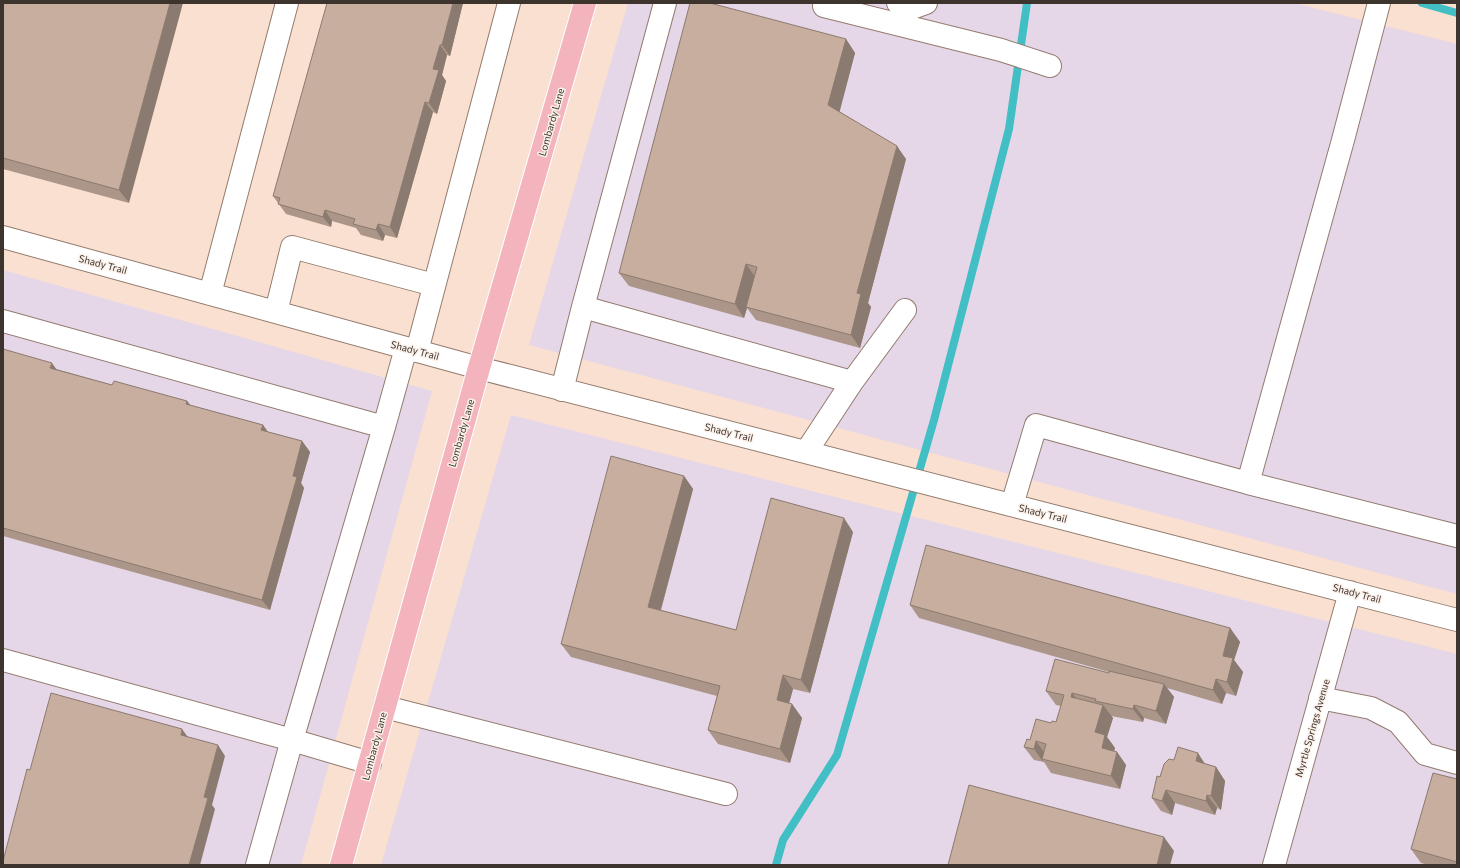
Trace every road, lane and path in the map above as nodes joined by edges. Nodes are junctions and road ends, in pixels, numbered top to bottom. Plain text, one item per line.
1 (287, 3) edge
2 (508, 3) edge
3 (585, 3) edge
4 (665, 3) edge
5 (898, 3) edge
6 (926, 3) edge
7 (1379, 3) edge
8 (821, 4) edge
9 (1050, 66) dead end
10 (3, 237) edge
11 (434, 285) junction
12 (210, 294) junction
13 (583, 307) junction
14 (905, 310) dead end
15 (276, 312) junction
16 (3, 321) edge
17 (411, 349) junction
18 (480, 368) junction
19 (852, 382) junction
20 (562, 390) junction
21 (384, 427) junction
22 (806, 452) junction
23 (1248, 484) junction
24 (1012, 505) junction
25 (1457, 536) edge
26 (1350, 592) junction
27 (1457, 620) edge
28 (3, 660) edge
29 (1320, 698) junction
30 (385, 707) junction
31 (292, 740) junction
32 (370, 762) junction
33 (1457, 763) edge
34 (726, 794) dead end
35 (257, 865) edge
36 (341, 865) edge
37 (1274, 865) edge

1 - 12 street
2 - 11 street
3 - 18 main road, Lombardy Lane
4 - 13 street
5 - 6 street
7 - 23 street
8 - 9 street
10 - 12 street, Shady Trail
11 - 15 street
11 - 17 street
12 - 15 street, Shady Trail
13 - 19 street
13 - 20 street
14 - 19 street
15 - 17 street, Shady Trail
16 - 21 street
17 - 18 street, Shady Trail
17 - 21 street
18 - 20 street, Shady Trail
18 - 30 main road, Lombardy Lane
19 - 22 street
20 - 22 street, Shady Trail
21 - 31 street
22 - 24 street, Shady Trail
23 - 24 street
23 - 25 street
24 - 26 street, Shady Trail
26 - 27 street, Shady Trail
26 - 29 street, Myrtle Springs Avenue
28 - 31 street
29 - 33 street
29 - 37 street, Myrtle Springs Avenue
30 - 32 main road, Lombardy Lane
30 - 34 street
31 - 32 street
31 - 35 street
32 - 36 main road, Lombardy Lane

